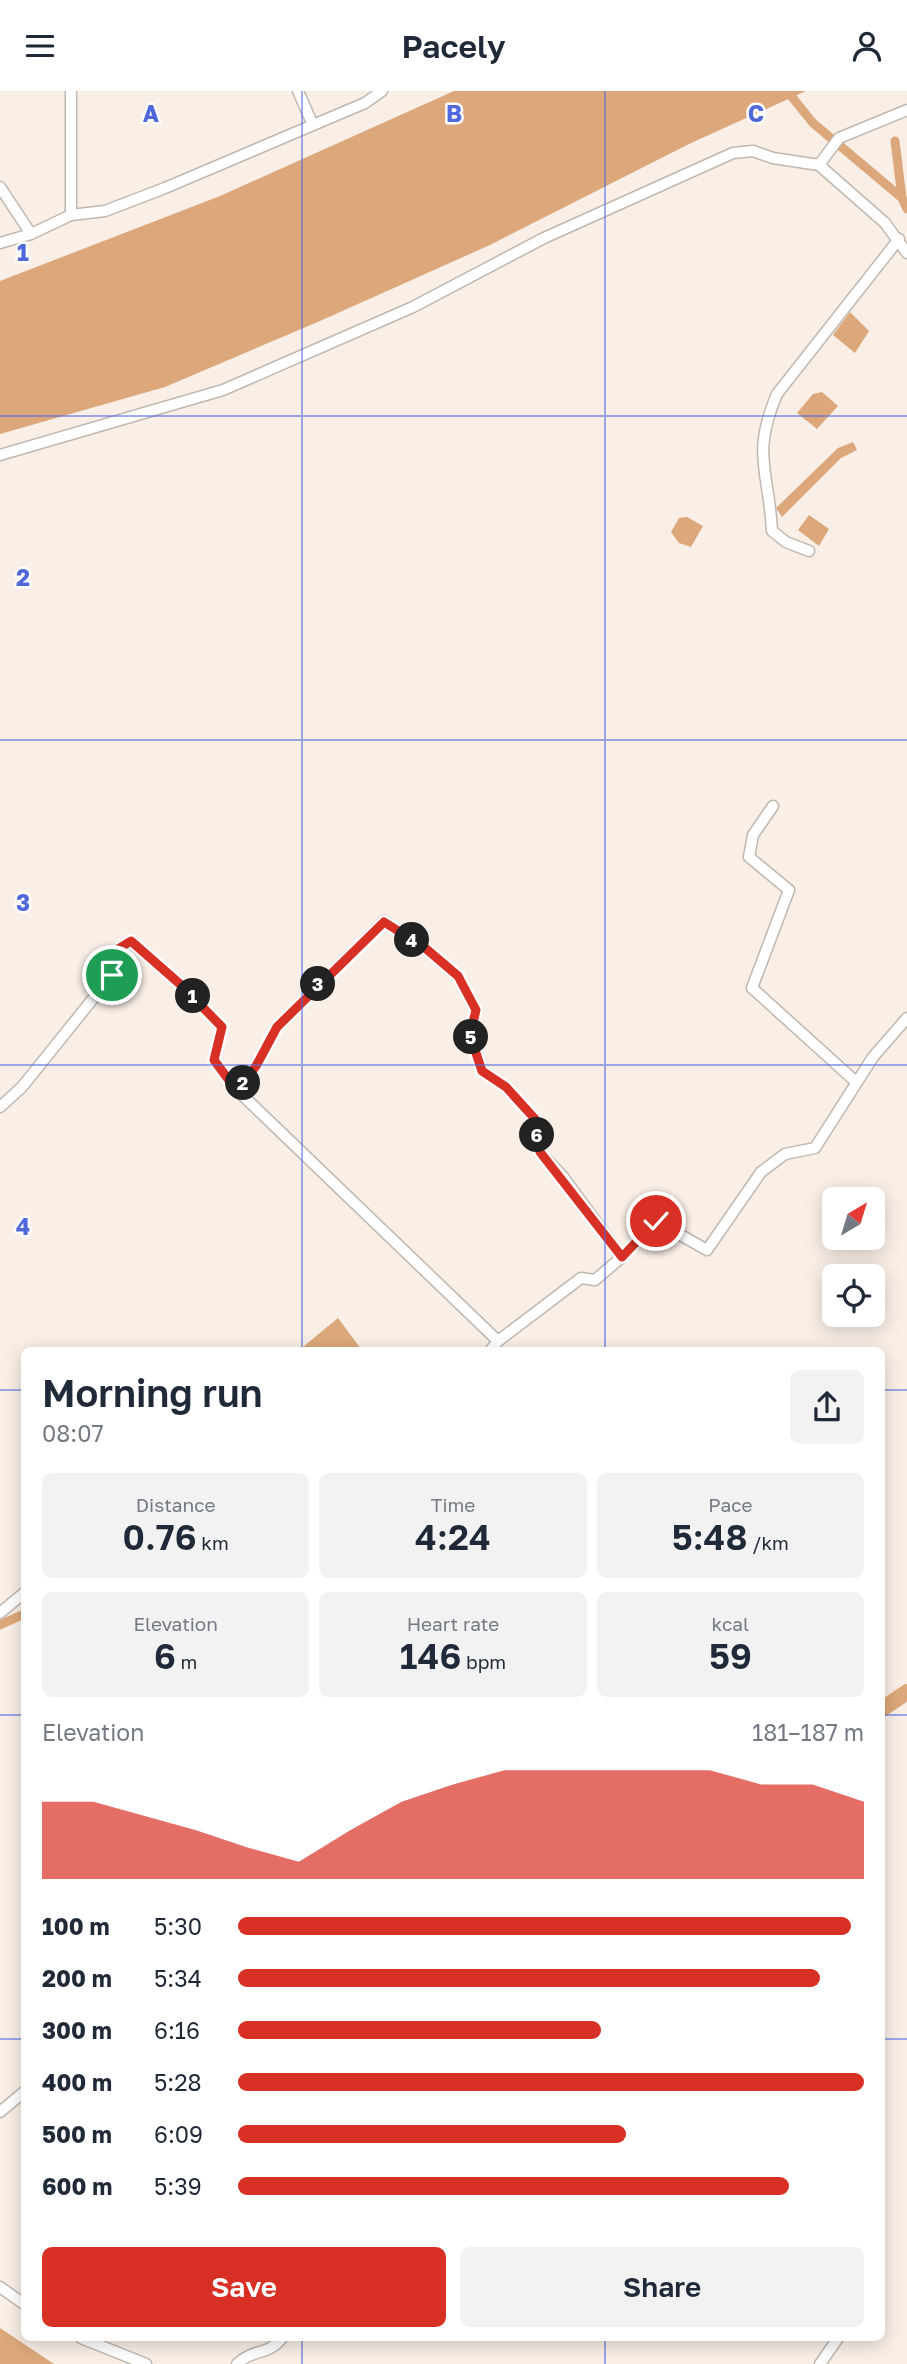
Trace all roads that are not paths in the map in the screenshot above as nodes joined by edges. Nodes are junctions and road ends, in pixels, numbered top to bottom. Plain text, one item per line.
1 (71, 91) edge
2 (298, 91) edge
3 (382, 91) edge
4 (907, 110) edge
5 (312, 123) junction
6 (819, 165) junction
7 (0, 187) edge
8 (71, 215) junction
9 (31, 234) junction
10 (899, 239) junction
11 (0, 243) edge
12 (907, 253) edge
13 (0, 455) edge
14 (809, 551) dead end
15 (772, 806) dead end
16 (907, 1018) edge
17 (856, 1082) junction
18 (237, 1091) junction
19 (0, 1107) edge
20 (622, 1257) junction
21 (498, 1342) junction
22 (494, 1347) edge
23 (21, 1595) edge
24 (0, 1612) edge
25 (21, 2094) edge
26 (0, 2112) edge
27 (0, 2287) edge
28 (21, 2302) edge
29 (88, 2341) edge
30 (279, 2341) edge
31 (836, 2341) edge
32 (146, 2364) edge
33 (237, 2364) edge
34 (820, 2364) edge

1 - 8 street
2 - 5 street
3 - 5 street
4 - 6 street
5 - 8 street
6 - 10 street
6 - 13 street
7 - 9 street
8 - 9 street
9 - 11 street
10 - 12 street
10 - 14 street
15 - 17 street
16 - 17 street
17 - 20 street
18 - 19 street
18 - 20 street
18 - 21 street
20 - 21 street
21 - 22 street
23 - 24 street
25 - 26 street
27 - 28 street
29 - 32 street
30 - 33 street
31 - 34 street

